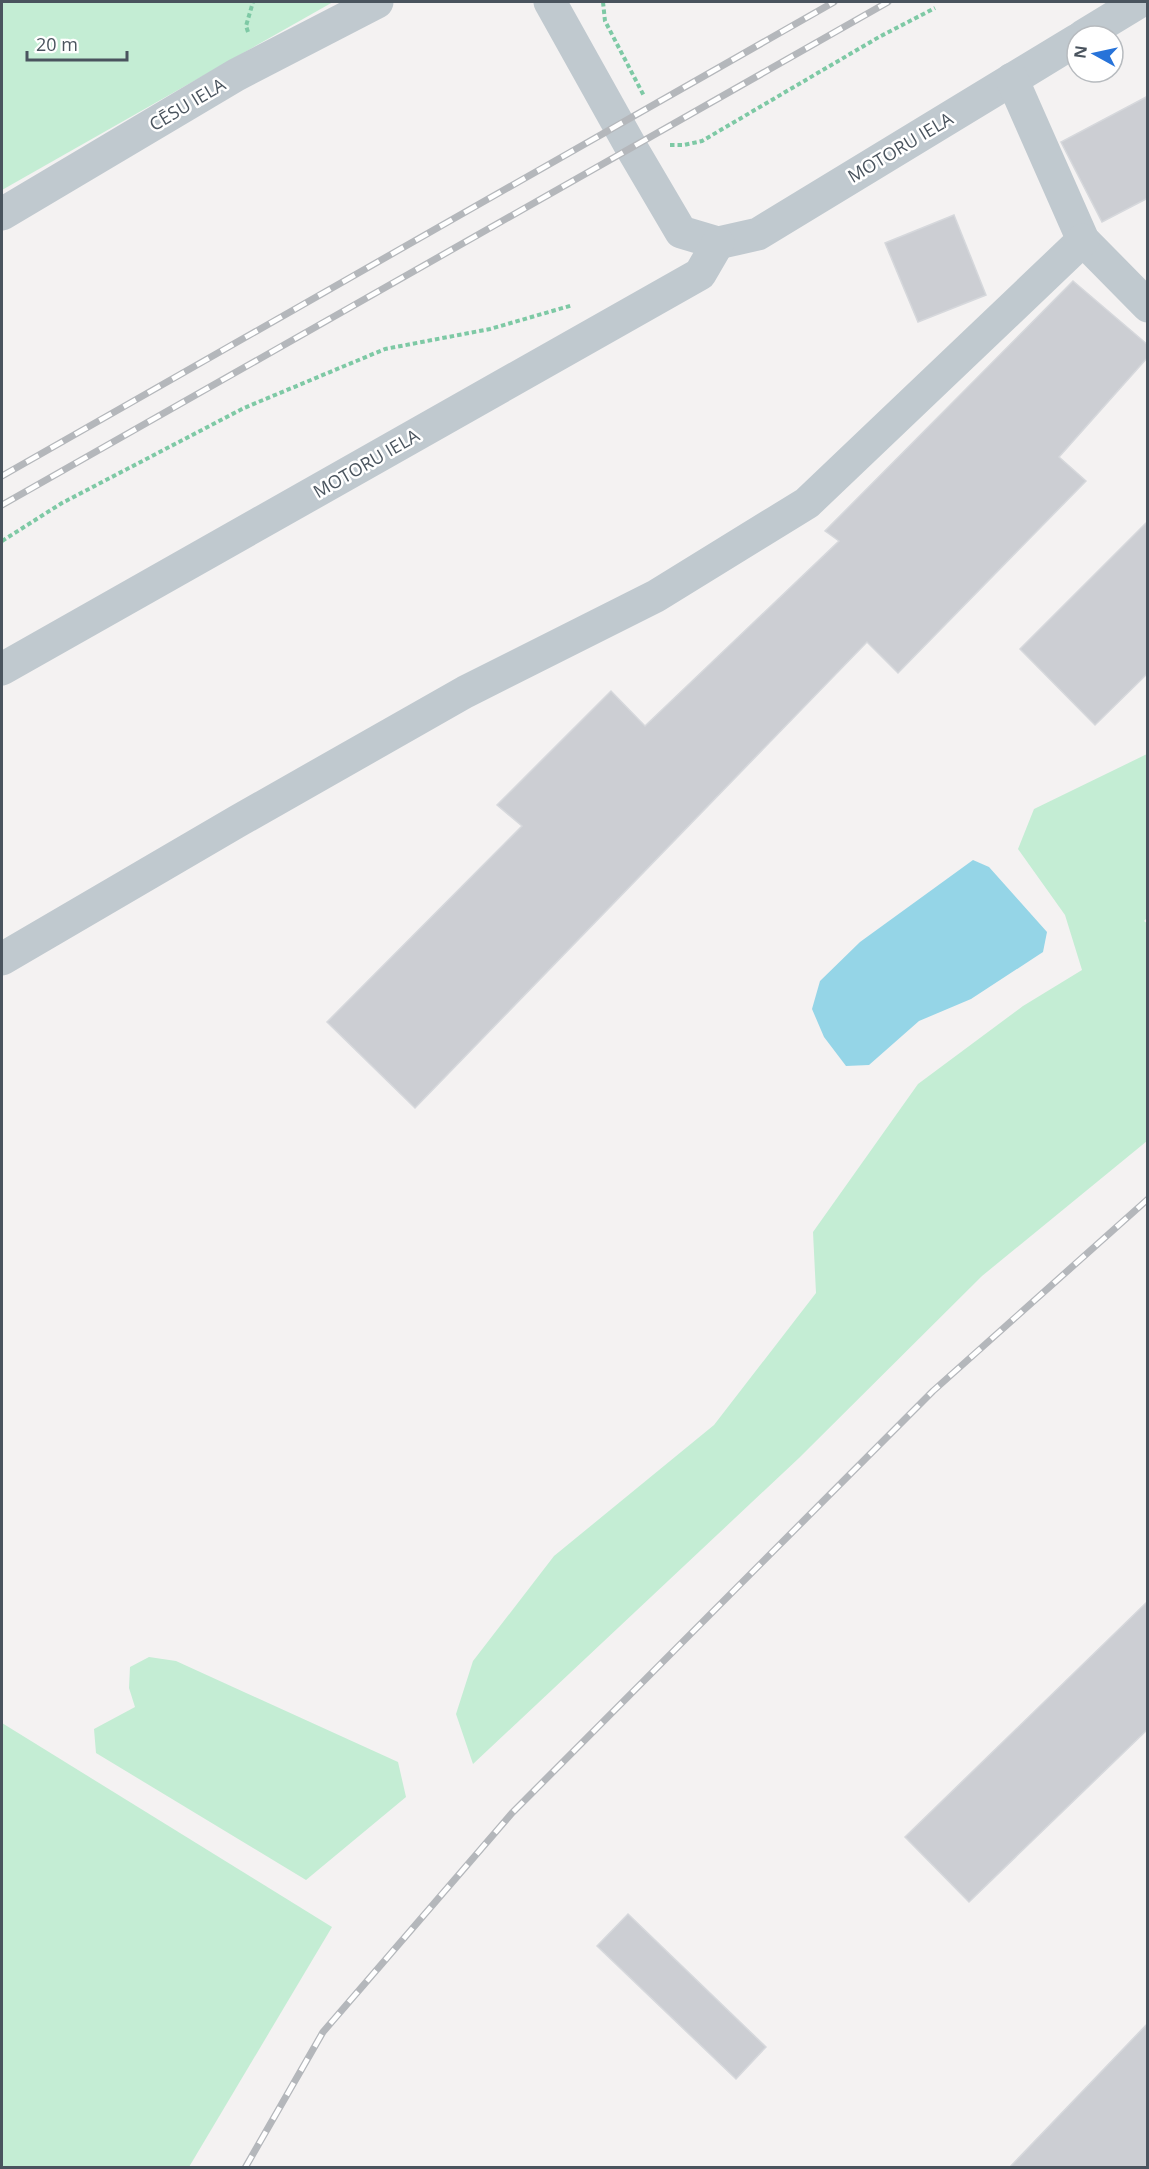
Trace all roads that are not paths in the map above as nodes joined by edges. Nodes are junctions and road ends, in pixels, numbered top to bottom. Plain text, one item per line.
1 (377, 2) edge
2 (550, 2) edge
3 (1139, 2) edge
4 (1103, 24) edge
5 (1065, 47) edge
6 (1012, 79) junction
7 (2, 214) edge
8 (1083, 240) junction
9 (718, 243) junction
10 (1148, 306) edge
11 (2, 669) edge
12 (2, 958) edge

1 - 7 street, CĒSU IELA
2 - 9 street, MOTORU IELA
3 - 4 street
5 - 6 street, MOTORU IELA
6 - 8 street
6 - 9 street, MOTORU IELA
8 - 10 street
8 - 12 street
9 - 11 street, MOTORU IELA

